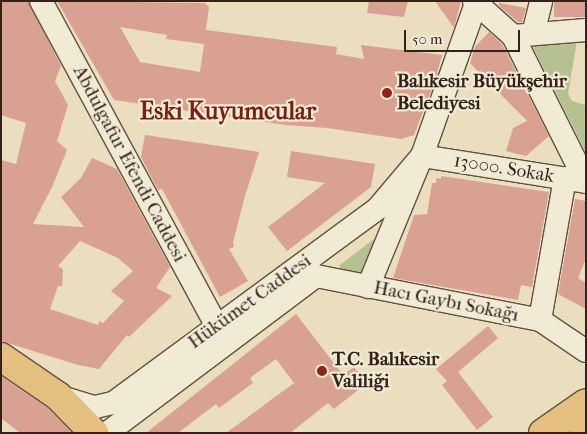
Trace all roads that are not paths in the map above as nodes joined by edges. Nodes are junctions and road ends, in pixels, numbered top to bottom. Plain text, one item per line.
1 (41, 1) edge
2 (541, 1) edge
3 (476, 2) edge
4 (586, 30) edge
5 (523, 35) junction
6 (422, 156) junction
7 (579, 181) edge
8 (308, 271) junction
9 (368, 287) junction
10 (540, 320) junction
11 (217, 326) junction
12 (586, 352) edge
13 (1, 357) edge
14 (58, 396) junction
15 (586, 402) edge
16 (94, 433) edge
17 (107, 433) edge
18 (543, 433) edge

1 - 11 street, Abdulgafur Efendi Caddesi
2 - 5 street
3 - 5 street
3 - 6 street
4 - 5 street
5 - 7 street
6 - 7 street, 13000. Sokak
6 - 8 street, Hükümet Caddesi
6 - 9 street
7 - 10 street
8 - 9 street, Hacı Gaybı Sokağı
8 - 11 street, Hükümet Caddesi
8 - 17 street
9 - 10 street, Hacı Gaybı Sokağı
10 - 12 street, Hacı Gaybı Sokağı
11 - 14 street, Hükümet Caddesi
13 - 14 main road
14 - 16 main road
15 - 18 main road

